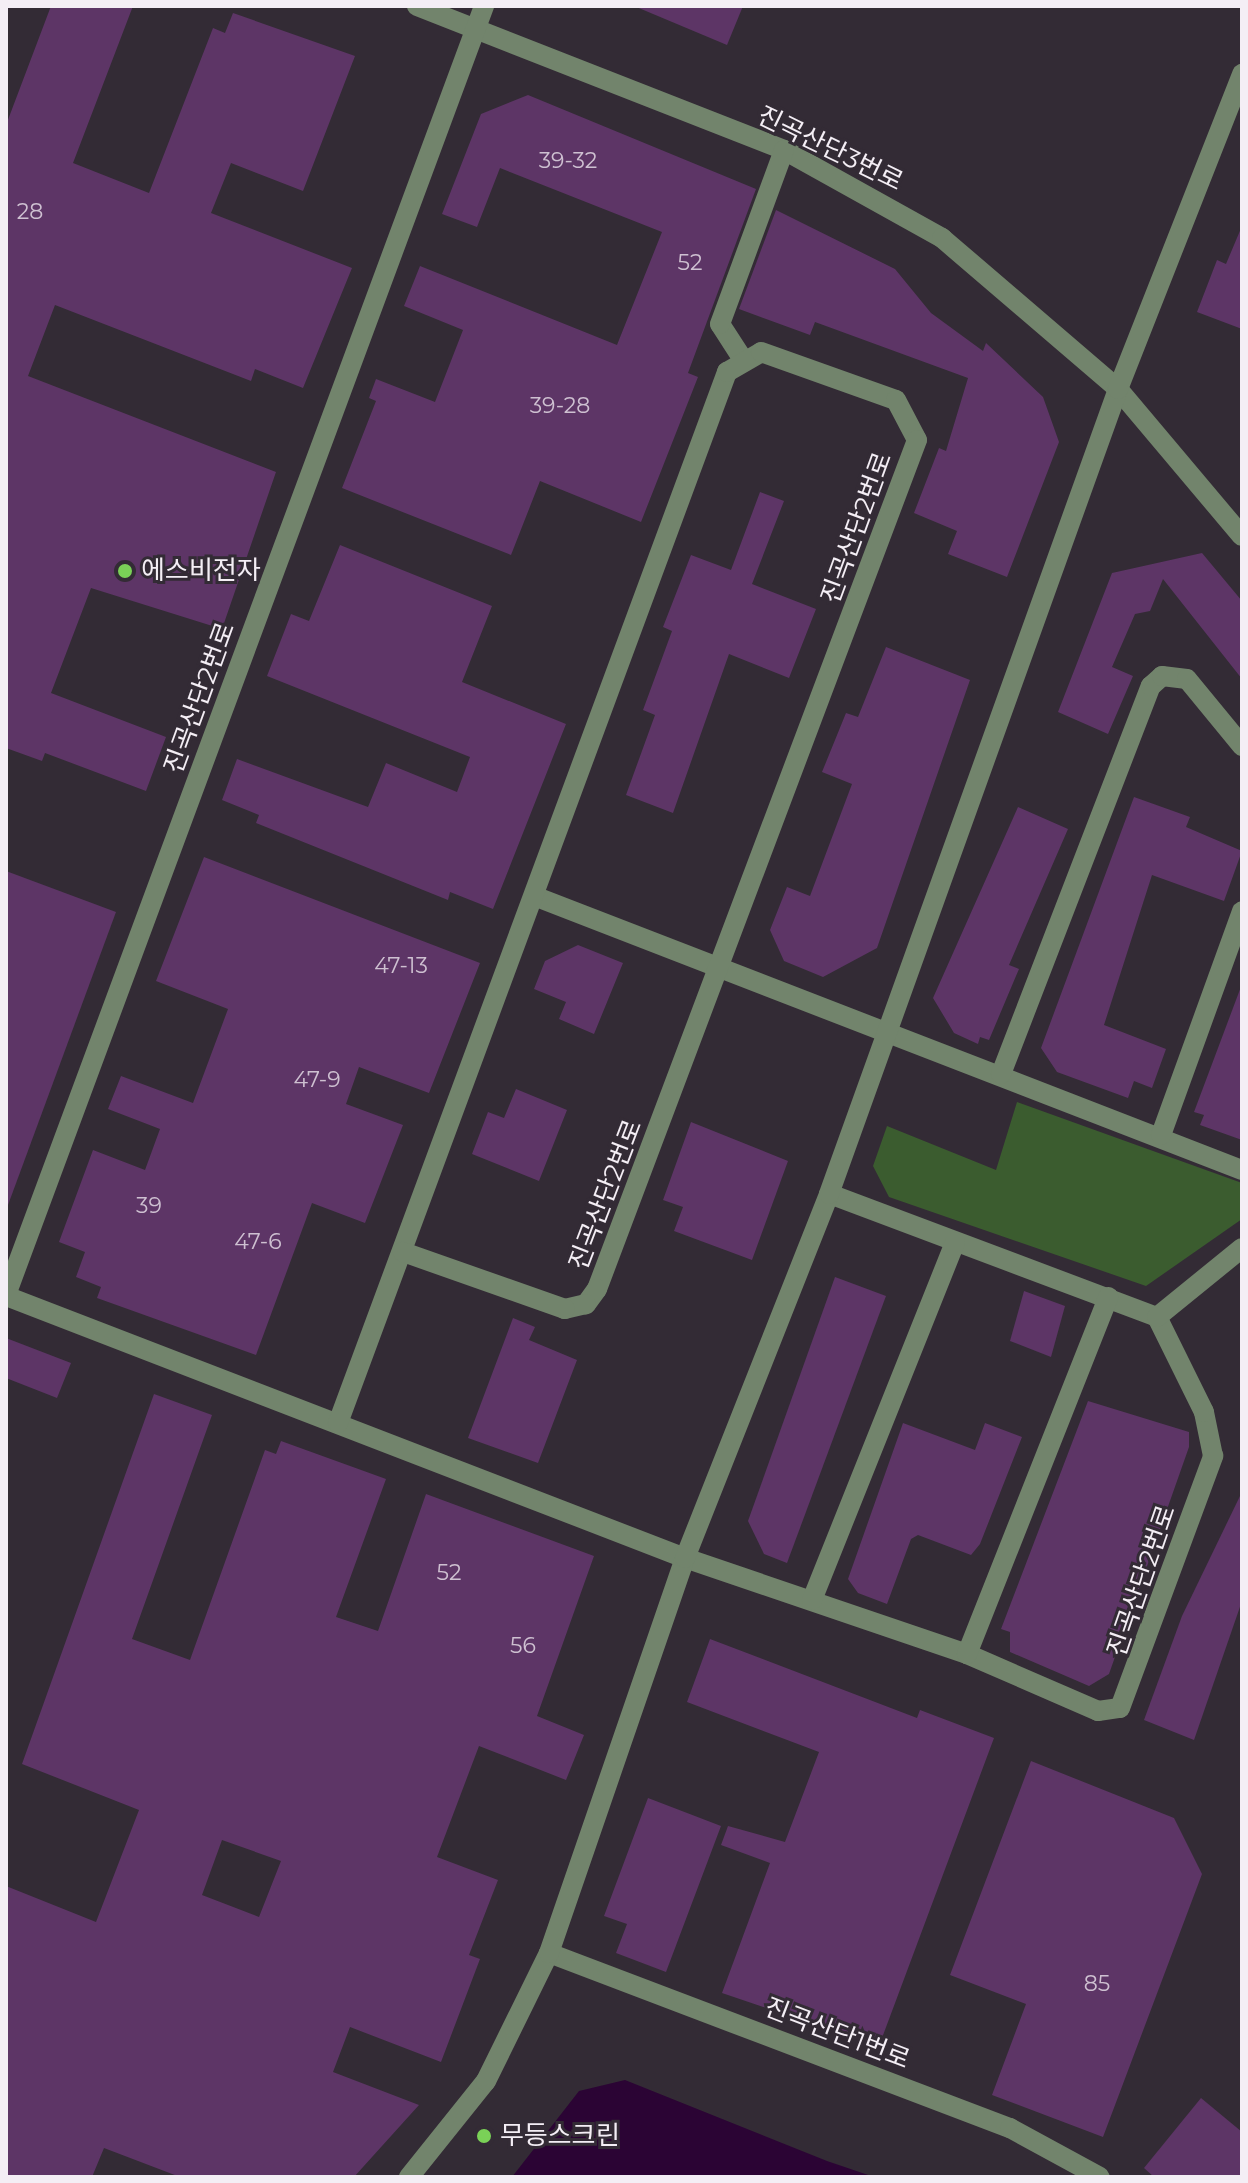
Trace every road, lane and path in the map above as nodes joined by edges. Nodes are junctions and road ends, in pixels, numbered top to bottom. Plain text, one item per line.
1 (417, 6) edge
2 (484, 6) edge
3 (476, 28) junction
4 (1242, 74) edge
5 (784, 150) junction
6 (742, 358) junction
7 (1118, 389) junction
8 (1242, 536) edge
9 (1242, 746) edge
10 (534, 896) junction
11 (1242, 911) edge
12 (722, 968) junction
13 (886, 1027) junction
14 (1001, 1074) junction
15 (1161, 1135) junction
16 (1242, 1170) edge
17 (829, 1194) junction
18 (955, 1243) junction
19 (1242, 1248) edge
20 (403, 1252) junction
21 (6, 1296) edge
22 (1108, 1297) junction
23 (1157, 1317) junction
24 (338, 1423) junction
25 (685, 1558) junction
26 (812, 1600) junction
27 (967, 1654) junction
28 (549, 1953) junction
29 (409, 2177) edge
30 (1100, 2177) edge

1 - 3 street, 진곡산단3번로
2 - 3 street
3 - 5 street, 진곡산단3번로
3 - 21 street, 진곡산단2번로
4 - 7 street
5 - 6 street
5 - 7 street, 진곡산단3번로
6 - 10 street
6 - 12 street, 진곡산단2번로
7 - 8 street, 진곡산단3번로
7 - 13 street
9 - 14 street
10 - 12 street
10 - 20 street
11 - 15 street
12 - 13 street
12 - 20 street, 진곡산단2번로
13 - 14 street
13 - 17 street
14 - 15 street
15 - 16 street
17 - 18 street
17 - 25 street
18 - 22 street
18 - 26 street
19 - 23 street
20 - 24 street
21 - 24 street, 진곡산단2번로
22 - 23 street
22 - 27 street
23 - 27 street, 진곡산단2번로
24 - 25 street, 진곡산단2번로
25 - 26 street, 진곡산단2번로
25 - 28 street
26 - 27 street, 진곡산단2번로
28 - 29 street
28 - 30 street, 진곡산단1번로

